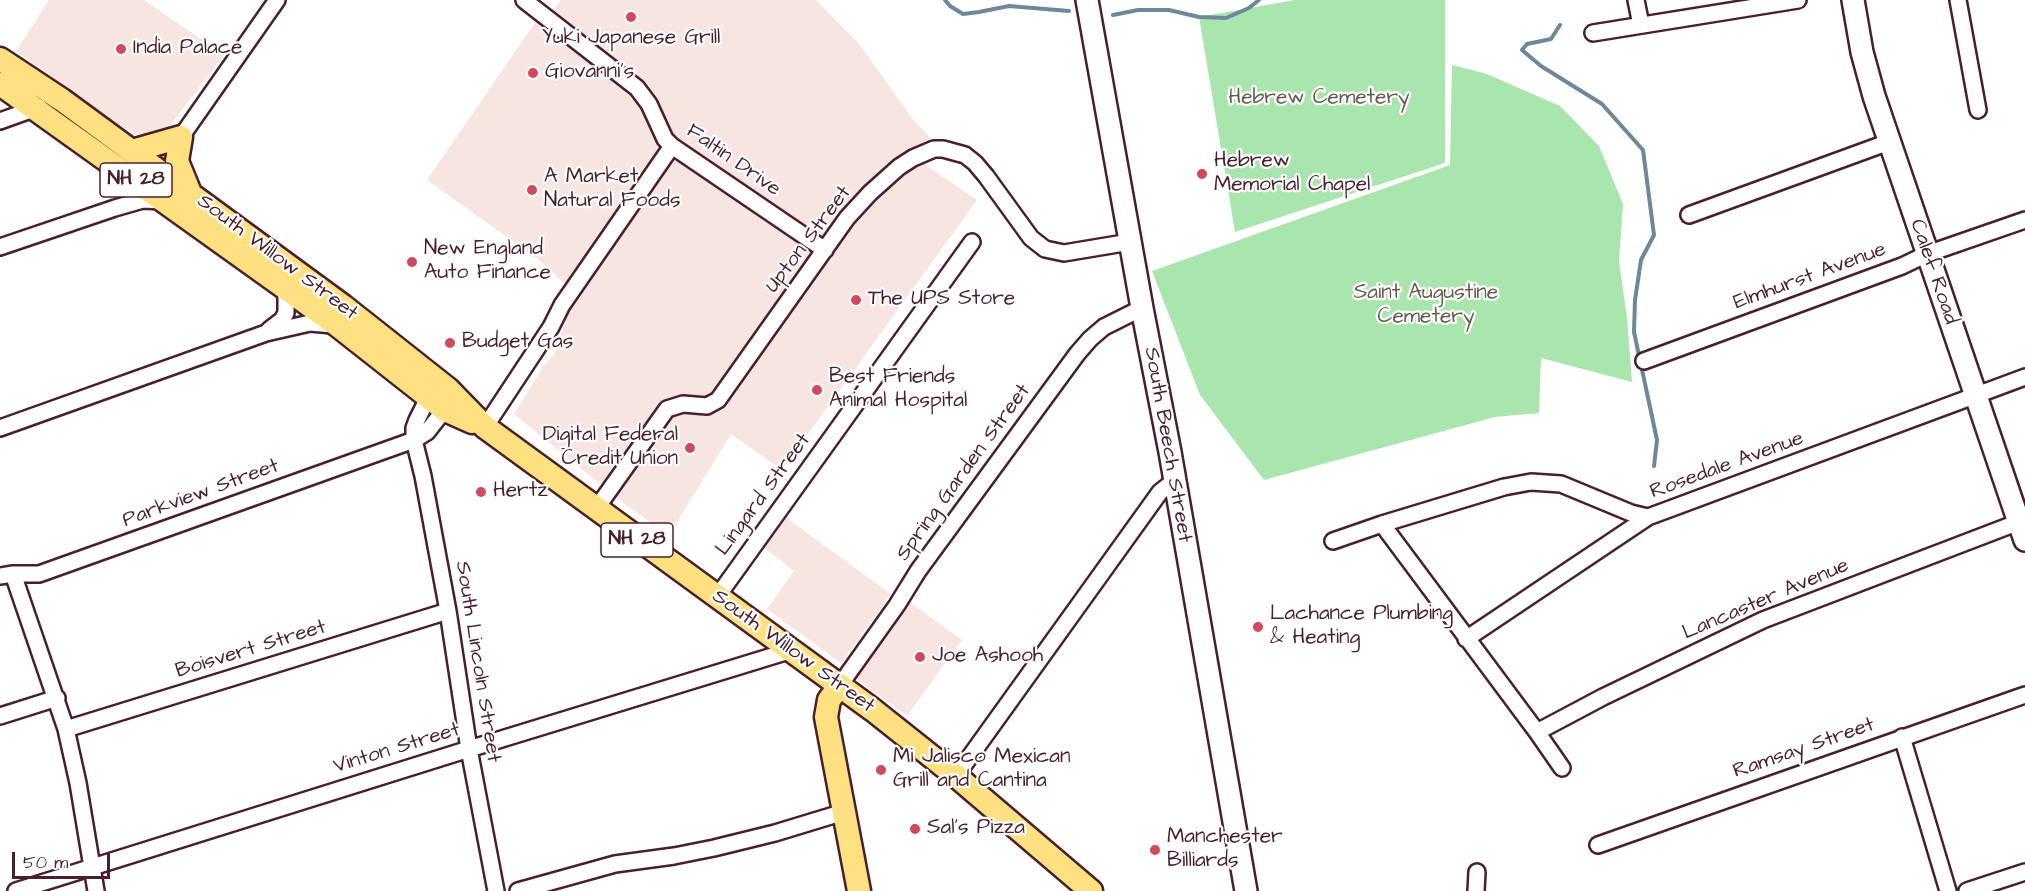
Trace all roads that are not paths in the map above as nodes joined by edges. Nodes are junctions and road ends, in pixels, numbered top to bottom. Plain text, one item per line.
1 (277, 0) edge
2 (524, 0) edge
3 (1087, 0) edge
4 (1636, 0) edge
5 (1798, 0) edge
6 (1853, 0) edge
7 (1958, 0) edge
8 (1641, 25) junction
9 (1593, 33) dead end
10 (0, 59) edge
11 (0, 84) edge
12 (62, 99) junction
13 (36, 108) junction
14 (1978, 110) dead end
15 (0, 121) edge
16 (181, 137) junction
17 (1889, 142) junction
18 (672, 146) junction
19 (132, 151) junction
20 (150, 177) junction
21 (190, 193) junction
22 (166, 201) junction
23 (1689, 215) dead end
24 (89, 216) junction
25 (2025, 220) edge
26 (972, 242) dead end
27 (1130, 242) junction
28 (0, 247) edge
29 (825, 250) junction
30 (1927, 254) junction
31 (284, 286) junction
32 (1142, 308) junction
33 (337, 325) junction
34 (266, 333) junction
35 (1644, 361) dead end
36 (2025, 377) edge
37 (441, 396) junction
38 (1975, 396) junction
39 (485, 427) junction
40 (0, 428) edge
41 (414, 440) junction
42 (1174, 481) junction
43 (596, 509) junction
44 (1648, 517) junction
45 (1382, 524) junction
46 (2023, 530) edge
47 (1333, 541) dead end
48 (7, 575) edge
49 (717, 597) junction
50 (448, 611) junction
51 (1466, 639) junction
52 (792, 650) junction
53 (840, 685) junction
54 (2025, 695) edge
55 (57, 698) junction
56 (0, 716) edge
57 (66, 729) junction
58 (1537, 732) junction
59 (1902, 737) junction
60 (470, 749) junction
61 (1562, 768) dead end
62 (957, 776) junction
63 (844, 812) junction
64 (1598, 845) dead end
65 (92, 867) junction
66 (1477, 872) dead end
67 (2025, 872) edge
68 (1087, 890) edge
69 (15, 891) edge
70 (96, 891) edge
71 (495, 891) edge
72 (518, 891) edge
73 (859, 891) edge
74 (1246, 891) edge
75 (1476, 891) edge
76 (1948, 891) edge
77 (1967, 891) edge

1 - 16 street
2 - 18 street, Faltin Drive
3 - 27 street, South Beech Street
4 - 8 street
5 - 8 street
6 - 17 street, Calef Road
7 - 14 street
8 - 9 street
10 - 12 main road, South Willow Street / NH 28
11 - 13 main road, South Willow Street / NH 28
12 - 13 street
12 - 19 main road, South Willow Street / NH 28
13 - 15 street
13 - 20 main road, South Willow Street / NH 28
16 - 19 main road
16 - 21 main road
17 - 23 street
17 - 30 street, Calef Road
18 - 29 street, Faltin Drive
18 - 39 street
19 - 20 main road, South Willow Street / NH 28
20 - 21 main road, South Willow Street / NH 28
20 - 22 main road, South Willow Street / NH 28
20 - 24 street
21 - 37 main road, South Willow Street / NH 28
22 - 24 street
22 - 31 main road, South Willow Street / NH 28
24 - 28 street
25 - 30 street, Elmhurst Avenue
26 - 49 street, Lingard Street
27 - 29 street, Upton Street
27 - 32 street, South Beech Street
29 - 43 street, Upton Street
30 - 35 street, Elmhurst Avenue
30 - 38 street, Calef Road
31 - 33 main road, South Willow Street / NH 28
31 - 34 street
32 - 42 street, South Beech Street
32 - 53 street, Spring Garden Street
33 - 34 street
33 - 37 main road, South Willow Street / NH 28
34 - 40 street
36 - 38 street, Rosedale Avenue
37 - 39 main road, South Willow Street / NH 28
37 - 41 street, South Lincoln Street
37 - 41 street
38 - 44 street, Rosedale Avenue
38 - 46 street, Calef Road
39 - 43 main road, South Willow Street / NH 28
41 - 48 street, Parkview Street
41 - 50 street, South Lincoln Street
42 - 62 street
42 - 74 street, South Beech Street
43 - 49 main road, South Willow Street / NH 28
44 - 45 street
44 - 51 street, Rosedale Avenue
45 - 47 street
45 - 51 street
46 - 58 street, Lancaster Avenue
48 - 55 street
49 - 52 main road, South Willow Street / NH 28
50 - 57 street, Boisvert Street
50 - 60 street, South Lincoln Street
51 - 58 street
52 - 53 main road, South Willow Street / NH 28
52 - 60 street, Vinton Street
53 - 62 main road, South Willow Street / NH 28
53 - 63 main road
54 - 59 street, Ramsay Street
55 - 56 street
55 - 57 street
57 - 65 street
58 - 61 street
59 - 64 street, Ramsay Street
59 - 76 street
60 - 65 street, Vinton Street
60 - 71 street, South Lincoln Street
62 - 68 main road, South Willow Street / NH 28
63 - 72 street
63 - 73 main road
65 - 69 street, Vinton Street
65 - 70 street
66 - 75 street
67 - 77 street

